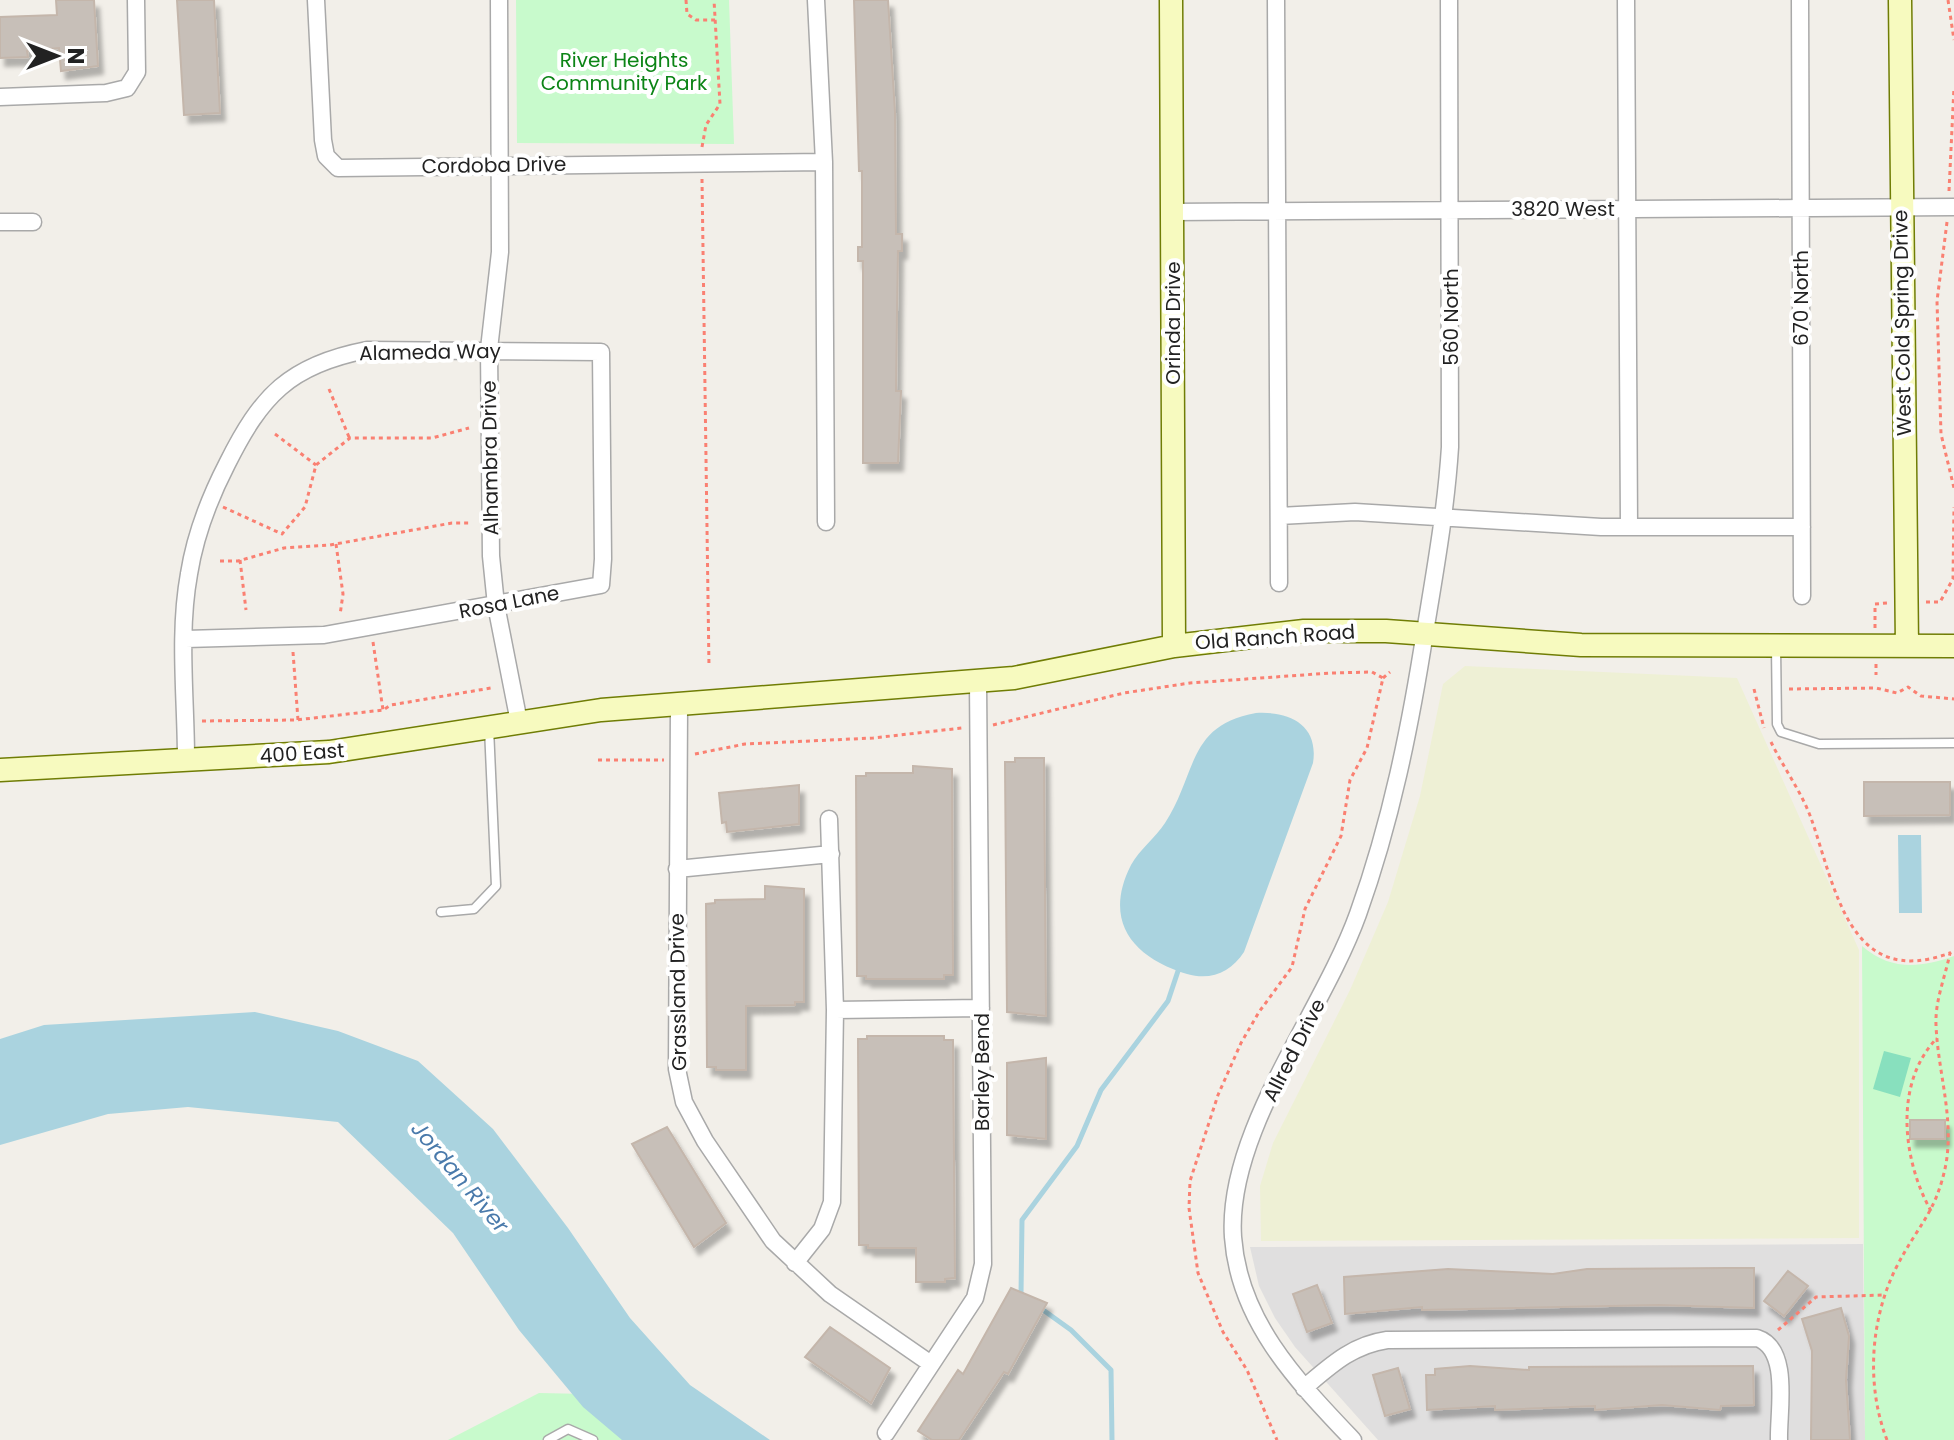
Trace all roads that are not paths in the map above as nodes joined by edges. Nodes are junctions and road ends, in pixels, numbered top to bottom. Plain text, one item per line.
1 (136, 0) edge
2 (316, 0) edge
3 (499, 0) edge
4 (816, 0) edge
5 (1171, 0) edge
6 (1276, 0) edge
7 (1449, 0) edge
8 (1626, 0) edge
9 (1800, 0) edge
10 (1900, 0) edge
11 (0, 97) edge
12 (824, 162) junction
13 (500, 164) junction
14 (1900, 207) junction
15 (1801, 208) junction
16 (1950, 208) edge
17 (1627, 209) junction
18 (1451, 210) junction
19 (1277, 211) junction
20 (1172, 212) junction
21 (0, 222) edge
22 (33, 222) dead end
23 (489, 349) junction
24 (601, 352) joint
25 (1279, 516) junction
26 (1444, 516) junction
27 (826, 522) dead end
28 (1629, 527) junction
29 (1802, 527) junction
30 (1279, 583) dead end
31 (1802, 596) dead end
32 (496, 605) junction
33 (1425, 633) junction
34 (186, 639) junction
35 (1174, 646) junction
36 (1907, 646) junction
37 (1954, 646) edge
38 (1776, 647) junction
39 (978, 683) junction
40 (679, 707) junction
41 (601, 710) joint
42 (519, 722) junction
43 (489, 728) junction
44 (1954, 743) edge
45 (186, 759) junction
46 (0, 770) edge
47 (829, 819) dead end
48 (831, 854) junction
49 (677, 869) junction
50 (441, 912) dead end
51 (981, 1008) junction
52 (835, 1010) junction
53 (795, 1263) junction
54 (931, 1364) junction
55 (1304, 1388) junction
56 (886, 1433) dead end
57 (548, 1440) edge
58 (593, 1440) edge
59 (1353, 1440) edge
60 (1779, 1440) edge

1 - 11 street
2 - 13 street, Cordoba Drive
3 - 13 street, Alhambra Drive
4 - 12 street
5 - 20 street, Orinda Drive
6 - 19 street
7 - 18 street, 560 North
8 - 17 street
9 - 15 street, 670 North
10 - 14 street, West Cold Spring Drive
12 - 13 street, Cordoba Drive
12 - 27 street
13 - 23 street, Alhambra Drive
14 - 15 street, 3820 West
14 - 16 street, 3820 West
14 - 36 street, West Cold Spring Drive
15 - 17 street, 3820 West
15 - 29 street, 670 North
17 - 18 street, 3820 West
17 - 28 street
18 - 19 street, 3820 West
18 - 26 street, 560 North
19 - 20 street, 3820 West
19 - 25 street
20 - 35 street, Orinda Drive
21 - 22 street
23 - 24 street, Alameda Way
23 - 32 street, Alhambra Drive
23 - 34 street, Alameda Way
24 - 32 street, Rosa Lane
25 - 26 street
25 - 30 street
26 - 28 street
26 - 33 street, 560 North
28 - 29 street
29 - 31 street, 670 North
32 - 34 street, Rosa Lane
32 - 42 street, Alhambra Drive
33 - 35 street, Old Ranch Road
33 - 38 street, Old Ranch Road
33 - 55 street, Allred Drive
34 - 45 street, Alameda Way
35 - 39 street, Old Ranch Road
36 - 37 street, Old Ranch Road
36 - 38 street, Old Ranch Road
38 - 44 lane
39 - 40 street, Old Ranch Road
39 - 51 street, Barley Bend
40 - 41 street, Old Ranch Road
40 - 49 street, Grassland Drive
41 - 42 street, 400 East
42 - 43 street, 400 East
43 - 45 street, 400 East
43 - 50 lane
45 - 46 street, 400 East
47 - 48 street
48 - 49 street
48 - 52 street
49 - 53 street, Grassland Drive
51 - 52 street
51 - 54 street, Barley Bend
52 - 53 street
53 - 54 street, Grassland Drive
54 - 56 street, Barley Bend
55 - 59 street, Allred Drive
55 - 60 street
57 - 58 lane

